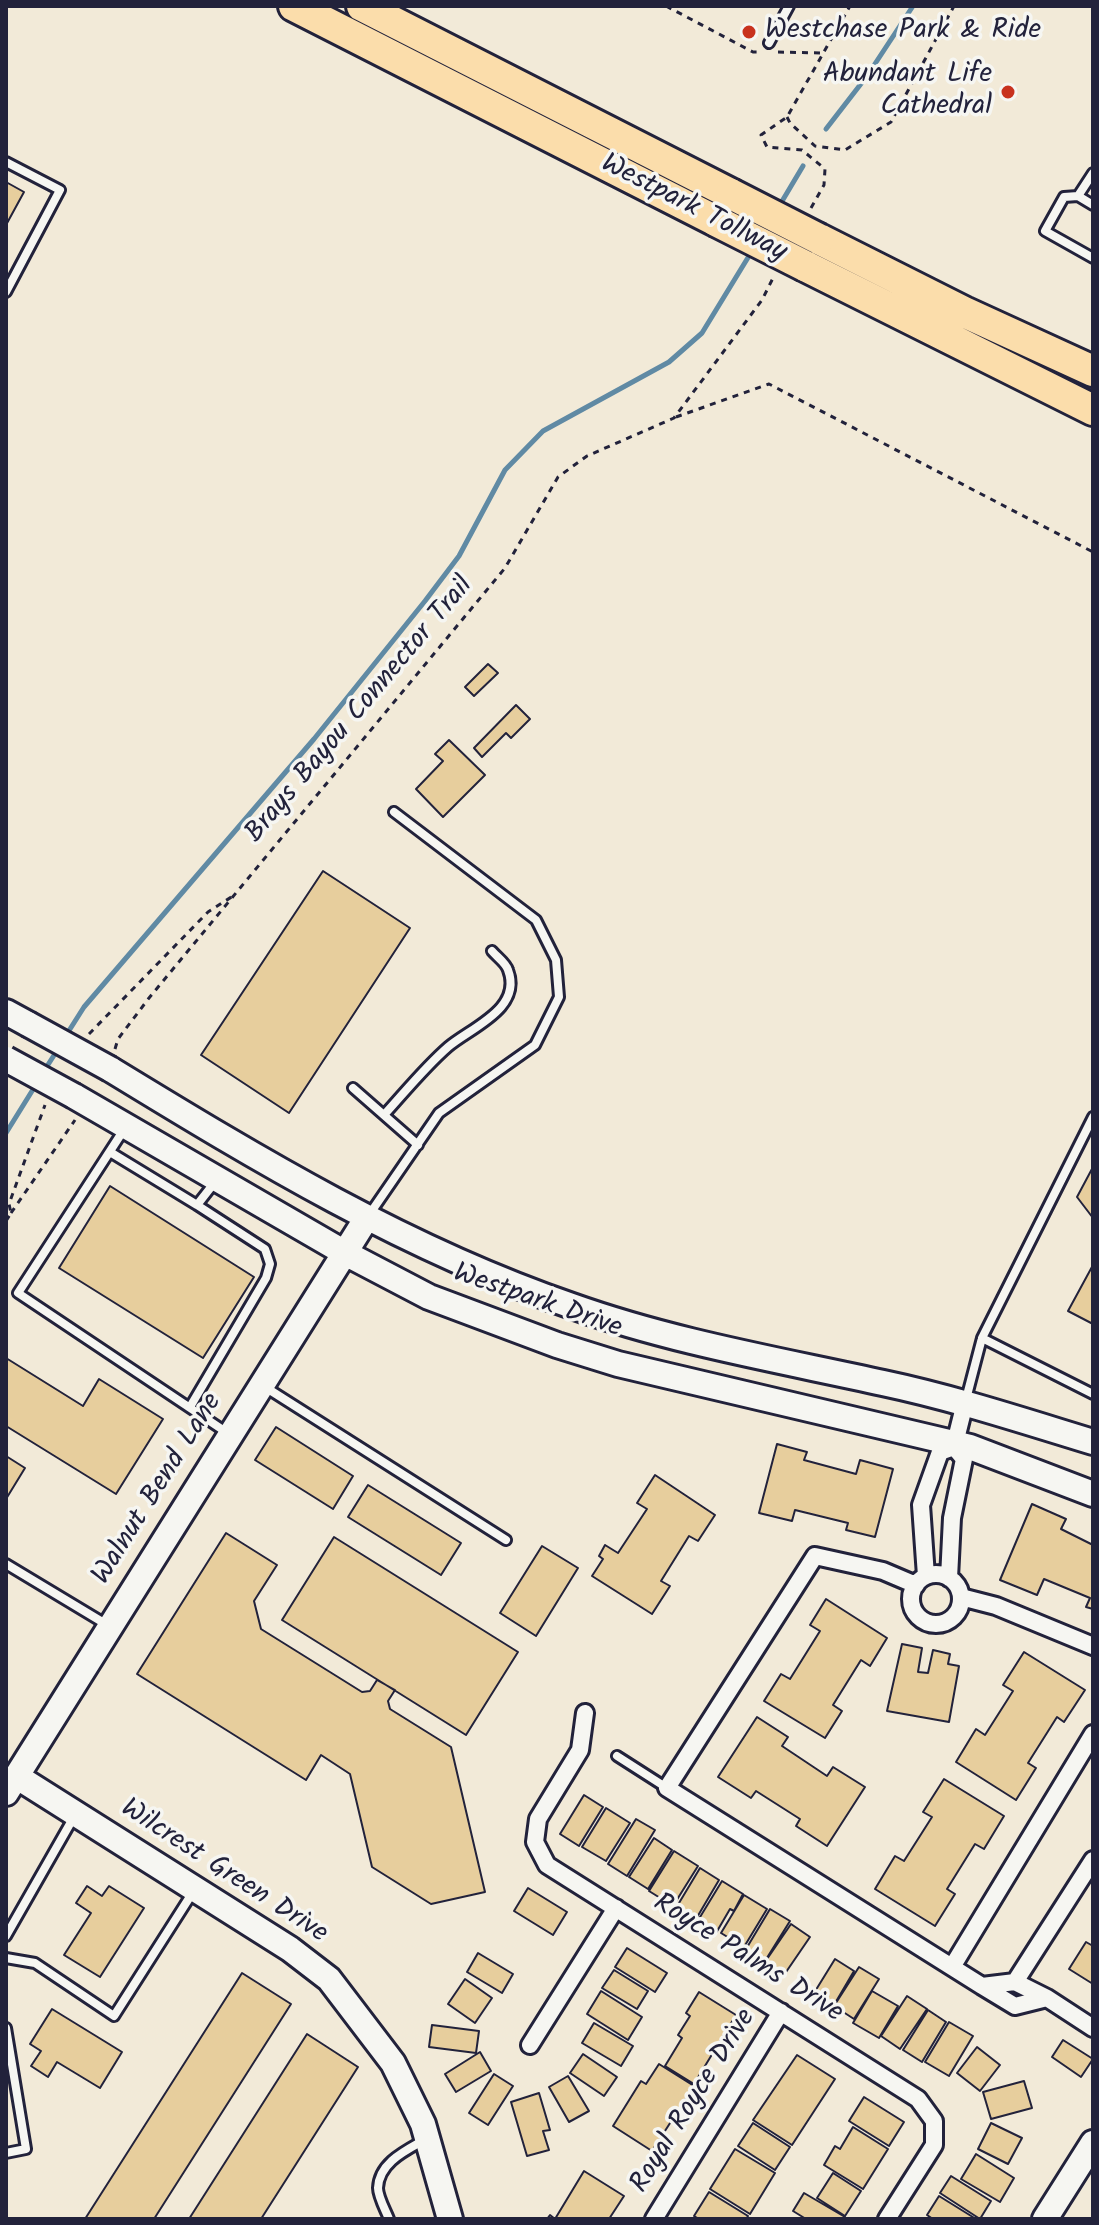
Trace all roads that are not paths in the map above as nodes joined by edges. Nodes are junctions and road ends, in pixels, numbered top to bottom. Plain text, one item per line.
1 (294, 6) edge
2 (362, 6) edge
3 (394, 6) edge
4 (789, 6) edge
5 (769, 43) dead end
6 (526, 90) junction
7 (6, 162) edge
8 (1093, 173) edge
9 (1078, 196) junction
10 (1093, 205) edge
11 (1093, 258) edge
12 (6, 292) edge
13 (1093, 371) edge
14 (1093, 410) edge
15 (394, 812) dead end
16 (492, 951) dead end
17 (17, 1018) edge
18 (6, 1059) edge
19 (353, 1088) dead end
20 (384, 1115) junction
21 (1093, 1117) edge
22 (127, 1126) junction
23 (418, 1145) junction
24 (110, 1152) junction
25 (218, 1179) junction
26 (197, 1205) junction
27 (366, 1219) junction
28 (345, 1253) junction
29 (570, 1306) junction
30 (982, 1338) junction
31 (557, 1345) junction
32 (760, 1358) junction
33 (261, 1384) junction
34 (1093, 1394) edge
35 (751, 1396) junction
36 (965, 1403) junction
37 (190, 1407) junction
38 (230, 1434) junction
39 (1093, 1442) edge
40 (954, 1445) junction
41 (1093, 1494) edge
42 (506, 1540) dead end
43 (6, 1564) edge
44 (949, 1578) junction
45 (921, 1581) junction
46 (961, 1597) junction
47 (109, 1627) junction
48 (1093, 1646) edge
49 (585, 1713) dead end
50 (1093, 1734) edge
51 (617, 1756) dead end
52 (11, 1784) edge
53 (667, 1788) junction
54 (76, 1814) junction
55 (1093, 1860) edge
56 (194, 1889) junction
57 (616, 1908) junction
58 (6, 1936) edge
59 (6, 1958) edge
60 (952, 1967) junction
61 (1015, 1982) junction
62 (982, 1986) junction
63 (1047, 1998) junction
64 (781, 2012) junction
65 (6, 2028) edge
66 (1093, 2028) edge
67 (530, 2045) dead end
68 (427, 2139) junction
69 (1093, 2143) edge
70 (6, 2153) edge
71 (389, 2219) edge
72 (450, 2219) edge
73 (654, 2219) edge
74 (887, 2219) edge
75 (1045, 2219) edge

1 - 14 highway, Westpark Tollway, bridge
2 - 6 highway, Westpark Tollway
3 - 6 highway
4 - 5 lane
6 - 13 highway, Westpark Tollway, bridge
7 - 12 lane
8 - 9 lane
9 - 10 lane
9 - 11 lane
15 - 23 lane
16 - 20 lane
17 - 27 main road, Westpark Drive, bridge
18 - 22 main road, Westpark Drive, bridge
19 - 20 lane
20 - 23 lane
21 - 30 lane
22 - 24 lane
22 - 25 main road, Westpark Drive
23 - 27 lane
24 - 26 lane
24 - 37 lane
25 - 26 lane
25 - 28 main road, Westpark Drive
26 - 37 lane
27 - 28 main road, Walnut Bend Lane
27 - 29 main road, Westpark Drive
28 - 31 main road, Westpark Drive
28 - 33 main road, Walnut Bend Lane
29 - 31 main road
29 - 32 main road, Westpark Drive
30 - 34 lane
30 - 36 lane
31 - 35 main road, Westpark Drive
32 - 35 main road
32 - 36 main road, Westpark Drive
33 - 38 main road, Walnut Bend Lane
33 - 42 lane
35 - 40 main road, Westpark Drive
36 - 39 main road, Westpark Drive
36 - 40 street
37 - 38 lane
38 - 47 main road, Walnut Bend Lane
40 - 41 main road, Westpark Drive
40 - 44 street
40 - 45 street
43 - 47 lane
44 - 45 street
44 - 46 street
45 - 46 street
45 - 53 street
46 - 48 street
47 - 52 main road, Walnut Bend Lane
49 - 57 street, Royce Palms Drive
50 - 60 street
51 - 53 lane
52 - 54 main road, Wilcrest Green Drive
53 - 60 street
54 - 56 main road, Wilcrest Green Drive
54 - 58 lane
55 - 61 street
56 - 59 lane
56 - 68 main road, Wilcrest Green Drive
57 - 64 street, Royce Palms Drive
57 - 67 street
60 - 62 street
61 - 62 street
61 - 63 street
62 - 63 street
63 - 66 street
64 - 73 street, Royal Royce Drive
64 - 74 street, Royce Palms Drive
65 - 70 lane
68 - 71 lane
68 - 72 main road, Wilcrest Green Drive
69 - 75 main road

